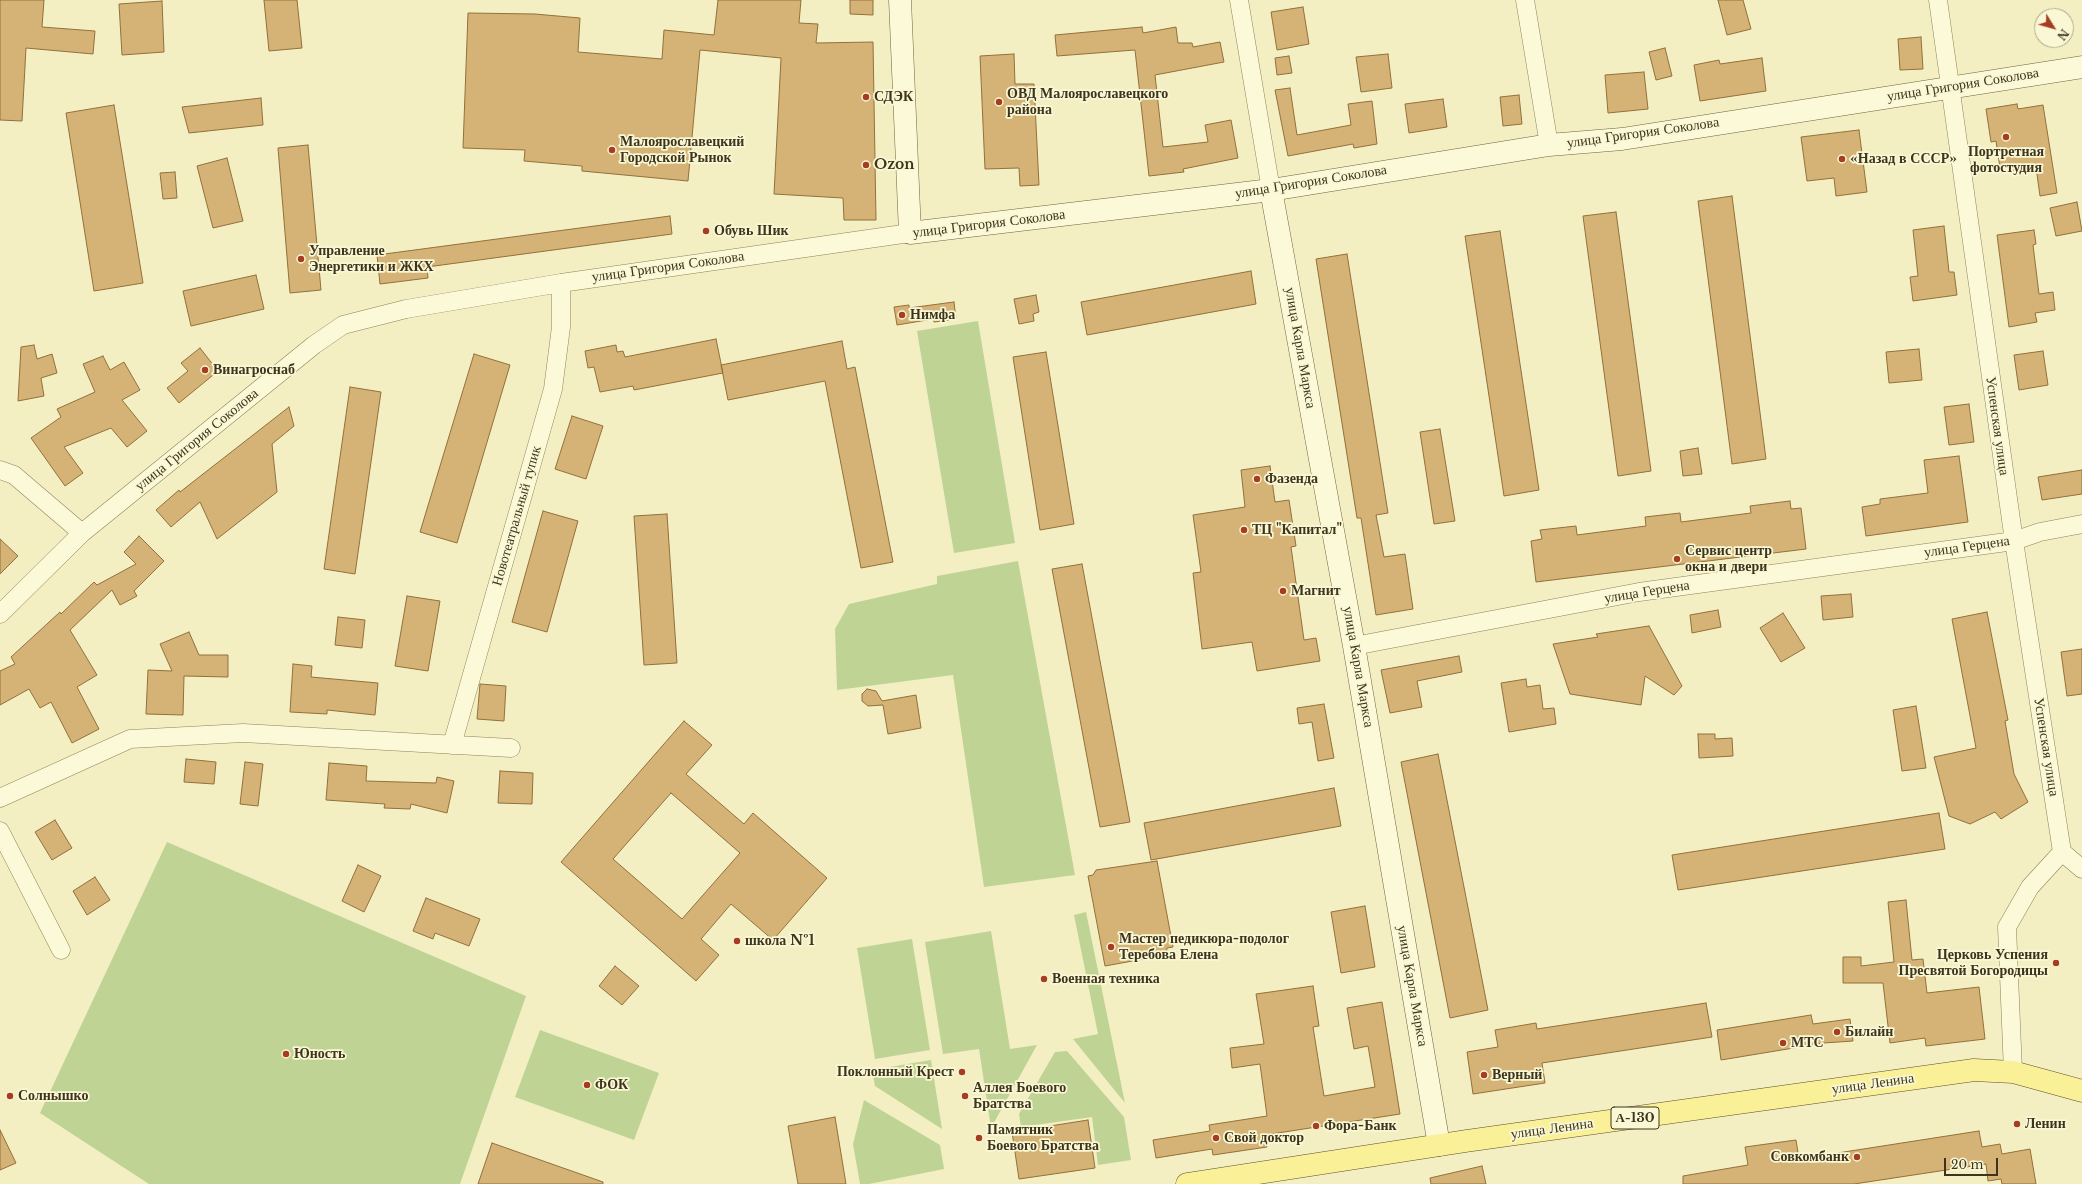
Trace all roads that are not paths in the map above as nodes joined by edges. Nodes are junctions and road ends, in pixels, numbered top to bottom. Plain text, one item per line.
1 (900, 0) edge
2 (1239, 0) edge
3 (1525, 0) edge
4 (1938, 0) edge
5 (2082, 67) edge
6 (1949, 86) junction
7 (1549, 145) junction
8 (1271, 190) junction
9 (910, 233) junction
10 (561, 283) junction
11 (0, 470) edge
12 (2082, 524) edge
13 (82, 533) junction
14 (2014, 541) junction
15 (0, 614) edge
16 (1354, 646) junction
17 (452, 745) junction
18 (510, 748) dead end
19 (0, 798) edge
20 (0, 831) edge
21 (2062, 852) junction
22 (2082, 868) edge
23 (61, 950) dead end
24 (2013, 1072) junction
25 (2082, 1091) edge
26 (1439, 1145) junction
27 (1187, 1184) edge

1 - 9 main road
2 - 8 street, улица Карла Маркса
3 - 7 street
4 - 6 street, Успенская улица
5 - 6 main road, улица Григория Соколова
6 - 7 main road, улица Григория Соколова
6 - 14 street, Успенская улица
7 - 8 main road, улица Григория Соколова
8 - 9 main road, улица Григория Соколова
8 - 16 main road, улица Карла Маркса
9 - 10 street, улица Григория Соколова
10 - 13 street, улица Григория Соколова
10 - 17 street, Новотеатральный тупик
11 - 13 street
12 - 14 street, улица Герцена
13 - 15 street, улица Григория Соколова
14 - 16 street, улица Герцена
14 - 21 street, Успенская улица
16 - 26 main road, улица Карла Маркса
17 - 18 street
17 - 19 street
20 - 23 street
21 - 22 street
21 - 24 street
24 - 25 main road, улица Ленина / А-130
24 - 26 main road, улица Ленина / А-130
26 - 27 main road, улица Ленина / А-130

